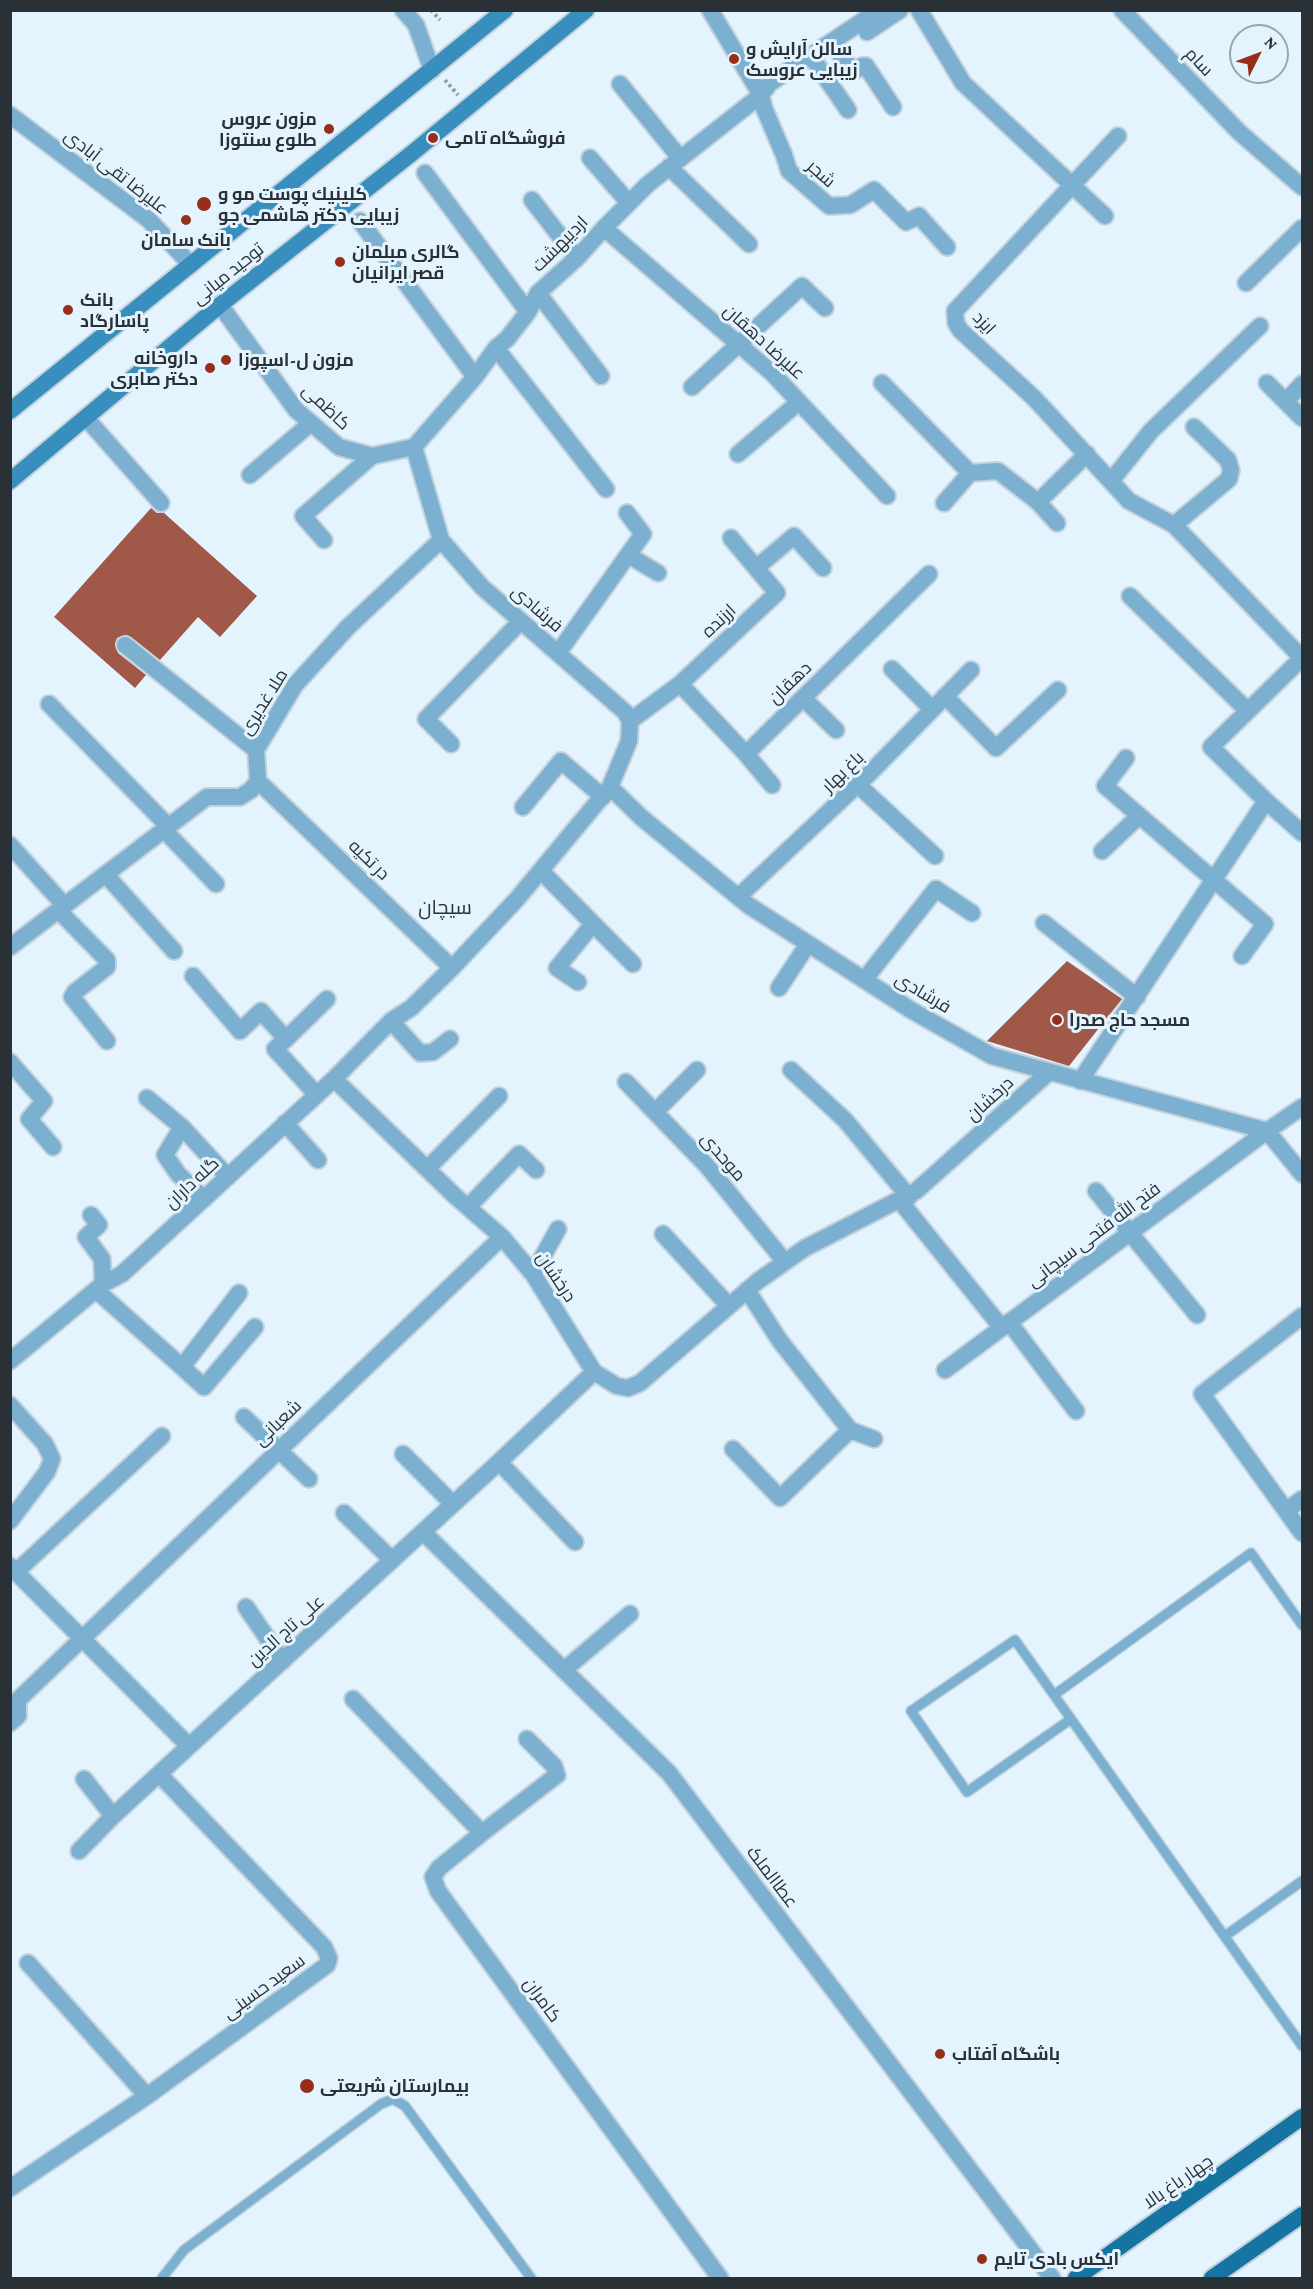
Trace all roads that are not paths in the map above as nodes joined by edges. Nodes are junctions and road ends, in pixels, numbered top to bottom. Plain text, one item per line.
1 (403, 10) edge
2 (505, 10) edge
3 (586, 10) edge
4 (710, 10) edge
5 (879, 10) edge
6 (900, 10) edge
7 (918, 10) edge
8 (1122, 10) edge
9 (838, 51) junction
10 (817, 65) junction
11 (433, 69) junction
12 (620, 84) dead end
13 (761, 95) junction
14 (893, 107) dead end
15 (848, 110) dead end
16 (13, 122) edge
17 (1118, 136) dead end
18 (590, 158) dead end
19 (675, 162) junction
20 (425, 173) dead end
21 (1072, 186) junction
22 (1302, 187) edge
23 (532, 200) dead end
24 (629, 203) junction
25 (1105, 216) dead end
26 (360, 221) dead end
27 (604, 228) junction
28 (1302, 228) edge
29 (749, 244) dead end
30 (947, 247) dead end
31 (577, 258) junction
32 (191, 265) junction
33 (1246, 284) dead end
34 (538, 293) junction
35 (220, 305) junction
36 (825, 308) dead end
37 (528, 312) junction
38 (1260, 326) dead end
39 (740, 345) junction
40 (496, 348) junction
41 (601, 376) dead end
42 (475, 377) junction
43 (882, 383) dead end
44 (1267, 383) dead end
45 (1302, 384) edge
46 (692, 387) dead end
47 (1286, 401) junction
48 (799, 402) junction
49 (10, 411) edge
50 (86, 418) junction
51 (1302, 418) edge
52 (310, 423) junction
53 (1194, 427) dead end
54 (414, 447) junction
55 (738, 454) dead end
56 (1087, 454) junction
57 (372, 456) junction
58 (970, 473) junction
59 (250, 475) dead end
60 (10, 481) edge
61 (1111, 481) junction
62 (606, 489) dead end
63 (887, 496) dead end
64 (1038, 502) junction
65 (160, 503) dead end
66 (944, 503) dead end
67 (627, 513) dead end
68 (1057, 523) dead end
69 (1174, 525) junction
70 (731, 538) dead end
71 (324, 540) dead end
72 (441, 540) junction
73 (628, 555) junction
74 (756, 568) junction
75 (823, 568) dead end
76 (658, 573) dead end
77 (929, 574) dead end
78 (1130, 596) dead end
79 (521, 621) junction
80 (125, 645) dead end
81 (558, 653) junction
82 (1302, 658) edge
83 (892, 669) dead end
84 (971, 670) dead end
85 (680, 684) junction
86 (1058, 690) dead end
87 (945, 696) junction
88 (803, 698) junction
89 (49, 704) dead end
90 (932, 710) junction
91 (1248, 711) junction
92 (630, 721) junction
93 (836, 730) dead end
94 (450, 744) dead end
95 (256, 750) junction
96 (746, 753) junction
97 (1126, 758) dead end
98 (258, 781) junction
99 (772, 785) dead end
100 (858, 785) junction
101 (606, 792) junction
102 (1266, 801) junction
103 (523, 807) dead end
104 (1139, 816) junction
105 (1300, 826) edge
106 (167, 828) junction
107 (10, 845) edge
108 (1102, 851) dead end
109 (935, 856) dead end
110 (541, 871) junction
111 (106, 875) junction
112 (1213, 881) junction
113 (216, 884) dead end
114 (738, 897) junction
115 (62, 909) junction
116 (972, 913) dead end
117 (1044, 923) dead end
118 (593, 924) junction
119 (808, 944) junction
120 (10, 947) edge
121 (174, 951) dead end
122 (1242, 956) dead end
123 (633, 964) dead end
124 (452, 968) junction
125 (193, 976) dead end
126 (864, 980) junction
127 (578, 982) dead end
128 (779, 988) dead end
129 (1137, 997) junction
130 (327, 999) dead end
131 (391, 1021) junction
132 (286, 1039) junction
133 (450, 1039) dead end
134 (108, 1041) dead end
135 (10, 1062) edge
136 (697, 1070) dead end
137 (791, 1070) dead end
138 (1048, 1073) junction
139 (334, 1079) junction
140 (1080, 1081) junction
141 (626, 1082) dead end
142 (317, 1095) junction
143 (499, 1096) dead end
144 (147, 1098) dead end
145 (1302, 1107) edge
146 (655, 1112) junction
147 (285, 1123) junction
148 (182, 1127) junction
149 (1267, 1131) junction
150 (53, 1147) dead end
151 (318, 1160) dead end
152 (427, 1169) junction
153 (536, 1170) dead end
154 (1302, 1174) edge
155 (228, 1177) junction
156 (1096, 1191) dead end
157 (204, 1199) junction
158 (904, 1199) junction
159 (468, 1207) junction
160 (91, 1215) dead end
161 (558, 1229) dead end
162 (1131, 1232) junction
163 (663, 1234) dead end
164 (502, 1236) junction
165 (785, 1262) junction
166 (533, 1274) junction
167 (99, 1287) junction
168 (747, 1290) junction
169 (239, 1293) dead end
170 (729, 1306) junction
171 (1197, 1315) dead end
172 (1302, 1316) edge
173 (1005, 1325) junction
174 (255, 1327) dead end
175 (10, 1361) edge
176 (182, 1367) junction
177 (945, 1370) dead end
178 (594, 1372) junction
179 (10, 1405) edge
180 (1076, 1411) dead end
181 (244, 1417) dead end
182 (850, 1430) junction
183 (162, 1436) dead end
184 (874, 1439) dead end
185 (733, 1449) dead end
186 (278, 1450) junction
187 (403, 1454) dead end
188 (499, 1462) junction
189 (309, 1479) dead end
190 (1302, 1499) edge
191 (453, 1504) junction
192 (1286, 1511) junction
193 (344, 1513) dead end
194 (10, 1521) edge
195 (423, 1532) junction
196 (1302, 1533) edge
197 (575, 1542) dead end
198 (392, 1560) junction
199 (13, 1569) edge
200 (246, 1608) dead end
201 (630, 1614) dead end
202 (1302, 1625) edge
203 (81, 1638) junction
204 (283, 1660) junction
205 (564, 1670) junction
206 (1054, 1695) junction
207 (353, 1699) dead end
208 (1071, 1719) junction
209 (10, 1723) edge
210 (527, 1739) dead end
211 (189, 1746) junction
212 (159, 1774) junction
213 (84, 1779) dead end
214 (113, 1816) junction
215 (482, 1833) junction
216 (80, 1851) dead end
217 (1302, 1881) edge
218 (1225, 1936) junction
219 (28, 1963) dead end
220 (1302, 2046) edge
221 (147, 2096) junction
222 (1302, 2117) edge
223 (10, 2188) edge
224 (1302, 2215) edge
225 (1216, 2277) edge
226 (162, 2278) edge
227 (531, 2278) edge
228 (720, 2278) edge
229 (1052, 2278) edge
230 (1076, 2278) edge

1 - 11 street
2 - 11 main road, توحید میانی
3 - 35 main road, توحید میانی
4 - 13 street
5 - 13 street, اردیبهشت
6 - 9 street, اردیبهشت
7 - 21 street
8 - 22 street, سام
9 - 10 street, اردیبهشت
9 - 14 street
10 - 13 street, اردیبهشت
10 - 15 street
11 - 32 main road, توحید میانی
12 - 19 street
13 - 19 street, اردیبهشت
13 - 30 street, شجر
16 - 32 street, علیرضا تقی آبادی
17 - 21 street
18 - 24 street
19 - 24 street, اردیبهشت
19 - 29 street
20 - 37 street
21 - 25 street
21 - 56 street, ایزد
23 - 31 street
24 - 27 street, اردیبهشت
26 - 42 street
27 - 31 street, اردیبهشت
27 - 39 street, علیرضا دهقان
28 - 33 street
31 - 34 street, اردیبهشت
32 - 49 main road, توحید میانی
34 - 37 street, اردیبهشت
34 - 41 street
35 - 50 main road, توحید میانی
35 - 52 street, کاظمی
36 - 39 street
37 - 40 street, اردیبهشت
38 - 61 street
39 - 46 street
39 - 48 street, علیرضا دهقان
40 - 42 street, اردیبهشت
40 - 62 street
42 - 54 street, اردیبهشت
43 - 58 street
44 - 47 street
45 - 47 street
47 - 51 street
48 - 55 street
48 - 63 street, علیرضا دهقان
50 - 60 main road, توحید میانی
50 - 65 street
52 - 57 street, کاظمی
52 - 59 street
53 - 69 street
54 - 57 street, کاظمی
54 - 72 street, فرشادی
56 - 61 street, ایزد
56 - 64 street
57 - 71 street
58 - 64 street
58 - 66 street
61 - 69 street, ایزد
64 - 68 street
67 - 73 street
69 - 82 street, ایزد
70 - 74 street, ارزنده
72 - 79 street, فرشادی
72 - 95 street, ملا غدیری
73 - 76 street
73 - 81 street
74 - 75 street
74 - 85 street, ارزنده
77 - 88 street, دهقان
78 - 91 street
79 - 81 street, فرشادی
79 - 94 street
80 - 95 street
81 - 92 street, فرشادی
82 - 91 street
83 - 90 street
84 - 87 street, باغ بهار
85 - 92 street, ارزنده
85 - 96 street
86 - 87 street
87 - 90 street, باغ بهار
88 - 93 street
88 - 96 street, دهقان
89 - 106 street
90 - 100 street, باغ بهار
91 - 102 street
92 - 101 street
95 - 98 street, ملا غدیری
96 - 99 street
97 - 104 street
98 - 106 street
98 - 124 street, در تکیه
100 - 109 street
100 - 114 street, باغ بهار
101 - 103 street, فرشادی
101 - 110 street
101 - 114 street, فرشادی
102 - 105 street
102 - 112 street
104 - 108 street
104 - 112 street
106 - 111 street
106 - 113 street
107 - 115 street
110 - 118 street
110 - 124 street, گله داران
111 - 115 street
111 - 121 street
112 - 122 street
112 - 129 street
114 - 119 street, فرشادی
115 - 120 street
115 - 134 street
116 - 126 street
117 - 129 street
118 - 123 street
118 - 127 street
119 - 126 street, فرشادی
119 - 128 street
124 - 131 street, گله داران
125 - 132 street
126 - 138 street, فرشادی
129 - 140 street
130 - 132 street
131 - 133 street
131 - 139 street, گله داران
132 - 142 street
135 - 150 street
136 - 146 street
137 - 158 street
138 - 140 street, فرشادی
138 - 158 street, درخشان
139 - 142 street, گله داران
139 - 152 street, درخشان
140 - 149 street, فرشادی
141 - 146 street, موحدی
142 - 147 street, گله داران
143 - 152 street
144 - 148 street
145 - 149 street
146 - 165 street, موحدی
147 - 151 street
147 - 155 street, گله داران
148 - 155 street
148 - 157 street
149 - 154 street
149 - 162 street, فتح الله فتحی سیچانی
152 - 159 street, درخشان
153 - 159 street
155 - 157 street, گله داران
156 - 162 street
157 - 167 street, گله داران
158 - 165 street, درخشان
158 - 173 street
159 - 164 street, درخشان
160 - 167 street
161 - 166 street
162 - 171 street
162 - 173 street, فتح الله فتحی سیچانی
163 - 170 street
164 - 166 street, درخشان
164 - 186 street, شعبانی
165 - 168 street, درخشان
166 - 178 street, درخشان
167 - 175 street, گله داران
167 - 176 street
168 - 170 street, درخشان
168 - 182 street
169 - 176 street
170 - 178 street, درخشان
172 - 192 street
173 - 177 street, فتح الله فتحی سیچانی
173 - 180 street
174 - 176 street
178 - 188 street, علی تاج الدین
179 - 194 street
181 - 186 street
182 - 184 street
182 - 185 street
183 - 199 street
186 - 189 street
186 - 203 street, شعبانی
187 - 191 street
188 - 191 street, علی تاج الدین
188 - 197 street
190 - 192 street
191 - 195 street, علی تاج الدین
192 - 196 street
193 - 198 street
195 - 198 street, علی تاج الدین
195 - 205 street, عطاالملک
198 - 204 street, علی تاج الدین
199 - 203 street
200 - 204 street
201 - 205 street
202 - 206 lane
203 - 209 street, شعبانی
203 - 211 street
204 - 211 street, علی تاج الدین
205 - 229 street, عطاالملک
206 - 208 lane
206 - 208 lane
207 - 215 street
208 - 218 lane
210 - 215 street, کامران
211 - 212 street, علی تاج الدین
212 - 214 street, علی تاج الدین
212 - 221 street, سعید حسینی
213 - 214 street
214 - 216 street, علی تاج الدین
215 - 228 street, کامران
217 - 218 lane
218 - 220 lane
219 - 221 street
221 - 223 street, سعید حسینی
222 - 230 main road, چهار باغ بالا
224 - 225 main road
226 - 227 lane

